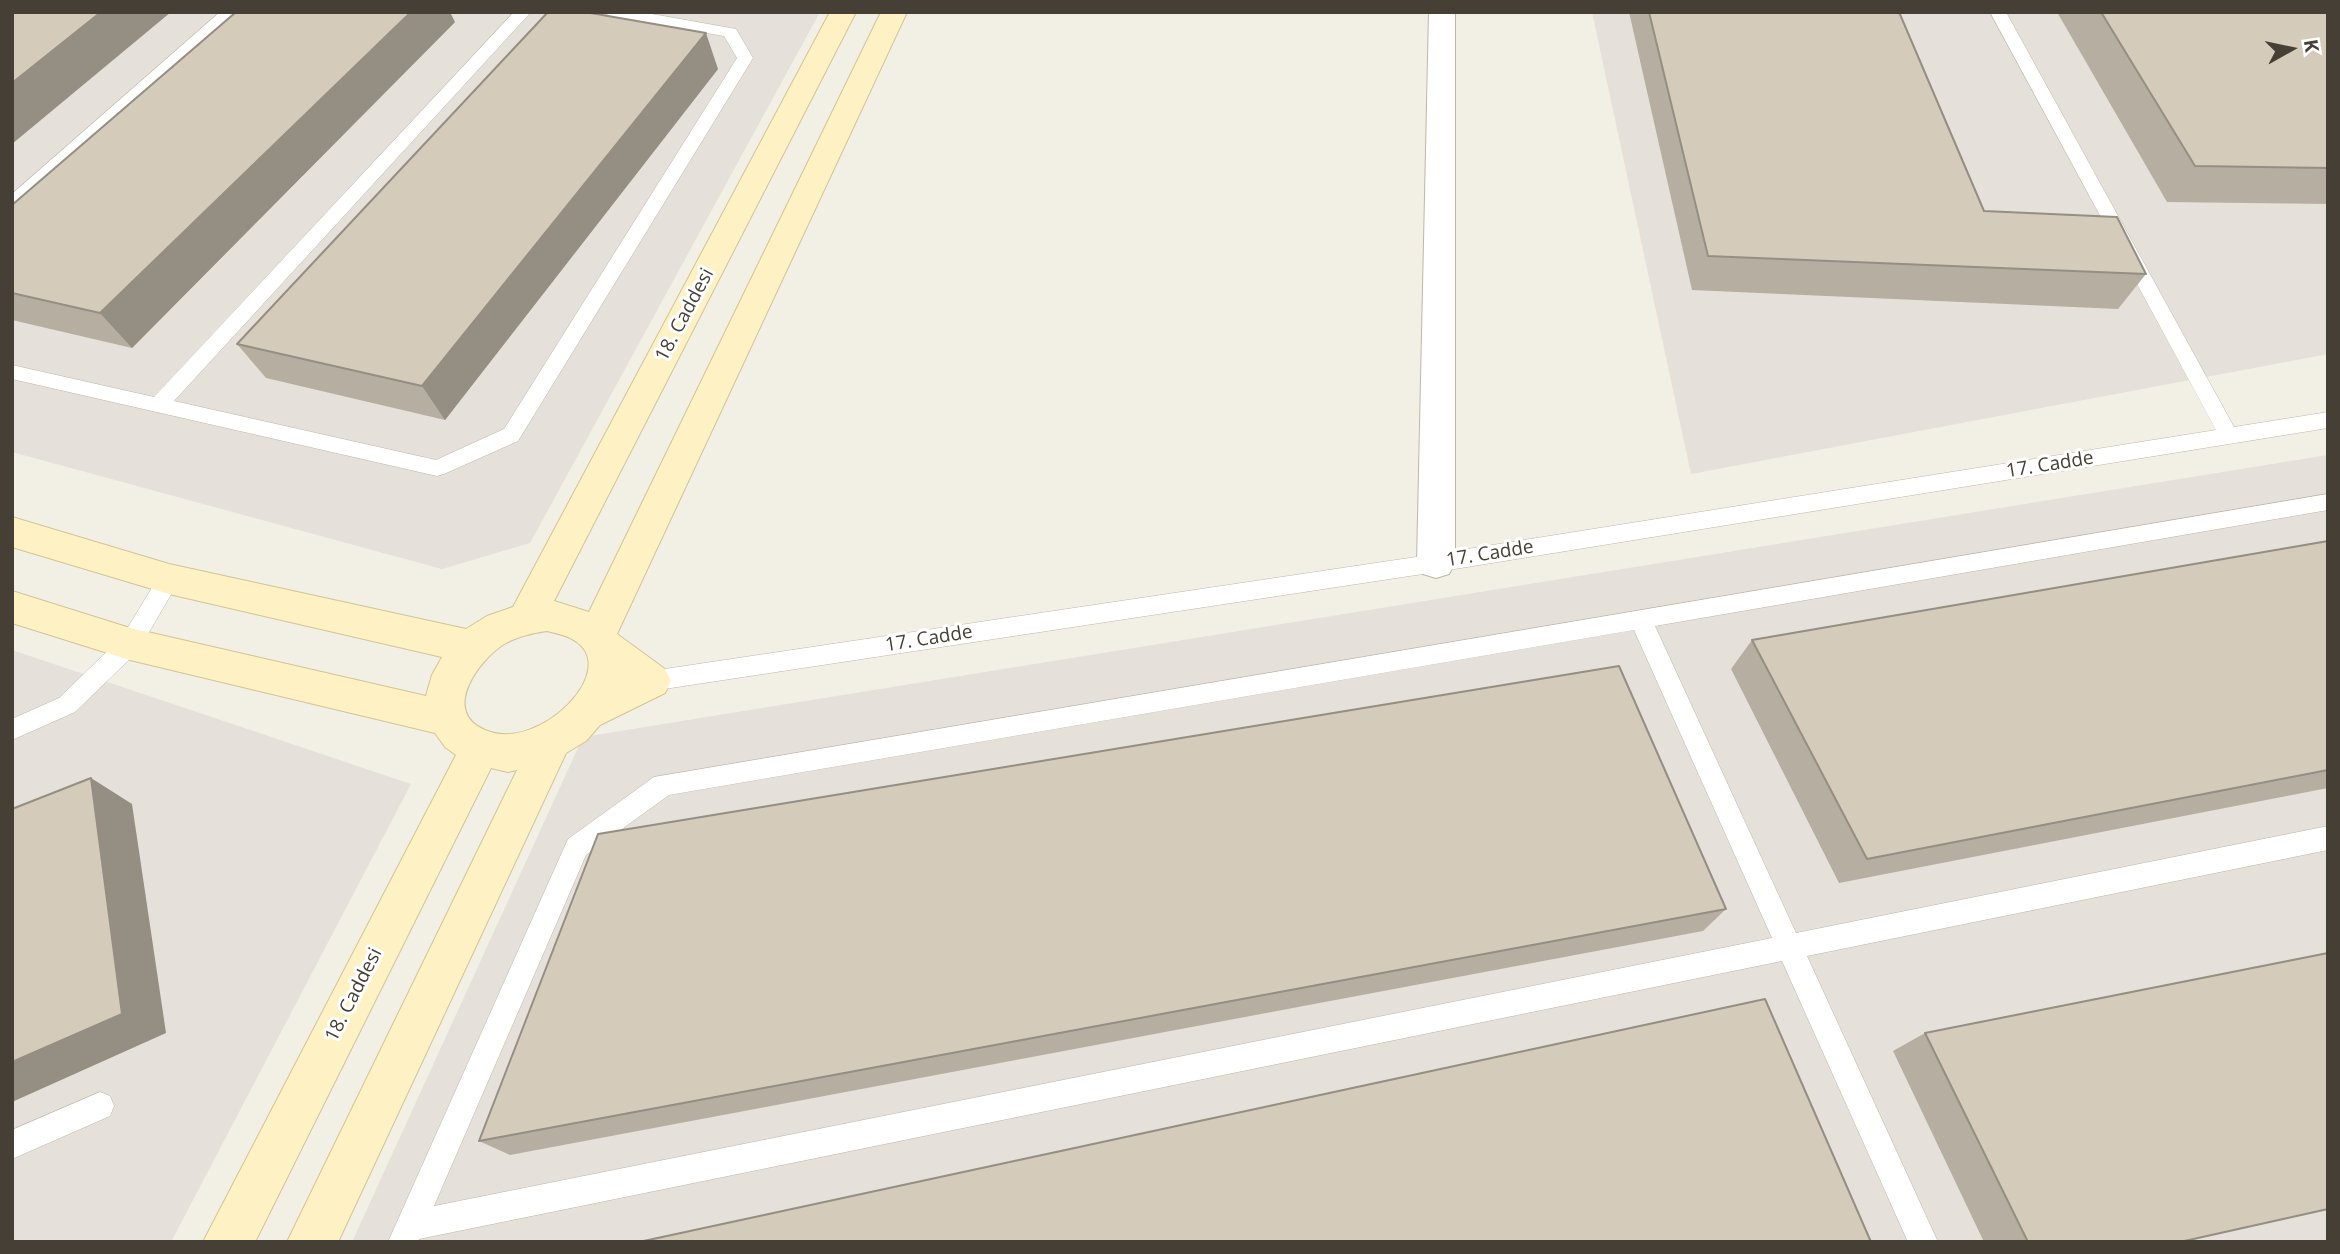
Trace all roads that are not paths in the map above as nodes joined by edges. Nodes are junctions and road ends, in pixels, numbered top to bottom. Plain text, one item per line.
1 (230, 12) edge
2 (523, 12) edge
3 (611, 12) edge
4 (843, 12) edge
5 (894, 12) edge
6 (1442, 12) edge
7 (1998, 12) edge
8 (12, 204) edge
9 (12, 372) edge
10 (158, 405) junction
11 (2328, 420) edge
12 (2229, 436) junction
13 (2328, 502) edge
14 (12, 532) edge
15 (1436, 563) junction
16 (169, 579) junction
17 (12, 607) edge
18 (526, 618) junction
19 (1640, 618) junction
20 (601, 641) junction
21 (130, 644) junction
22 (471, 647) junction
23 (651, 681) junction
24 (591, 711) junction
25 (447, 718) junction
26 (12, 730) edge
27 (551, 742) junction
28 (480, 749) junction
29 (2328, 838) edge
30 (1789, 947) junction
31 (100, 1106) dead end
32 (12, 1145) edge
33 (406, 1234) edge
34 (228, 1242) edge
35 (312, 1242) edge
36 (1923, 1242) edge

1 - 8 lane
2 - 10 lane
3 - 10 lane
4 - 18 street, 18. Caddesi
5 - 20 street
6 - 15 street
7 - 12 lane
9 - 10 lane
11 - 12 lane, 17. Cadde
12 - 15 lane, 17. Cadde
13 - 19 lane
14 - 16 street
15 - 23 lane, 17. Cadde
16 - 21 lane
16 - 22 street
17 - 21 street
18 - 20 street
18 - 22 street
19 - 30 lane
19 - 33 lane
20 - 23 street
20 - 24 street
21 - 25 street
21 - 26 lane
22 - 25 street
23 - 24 street
24 - 27 street
25 - 28 street
27 - 28 street
27 - 35 street
28 - 34 street, 18. Caddesi
29 - 30 lane
30 - 33 lane
30 - 36 lane
31 - 32 lane

